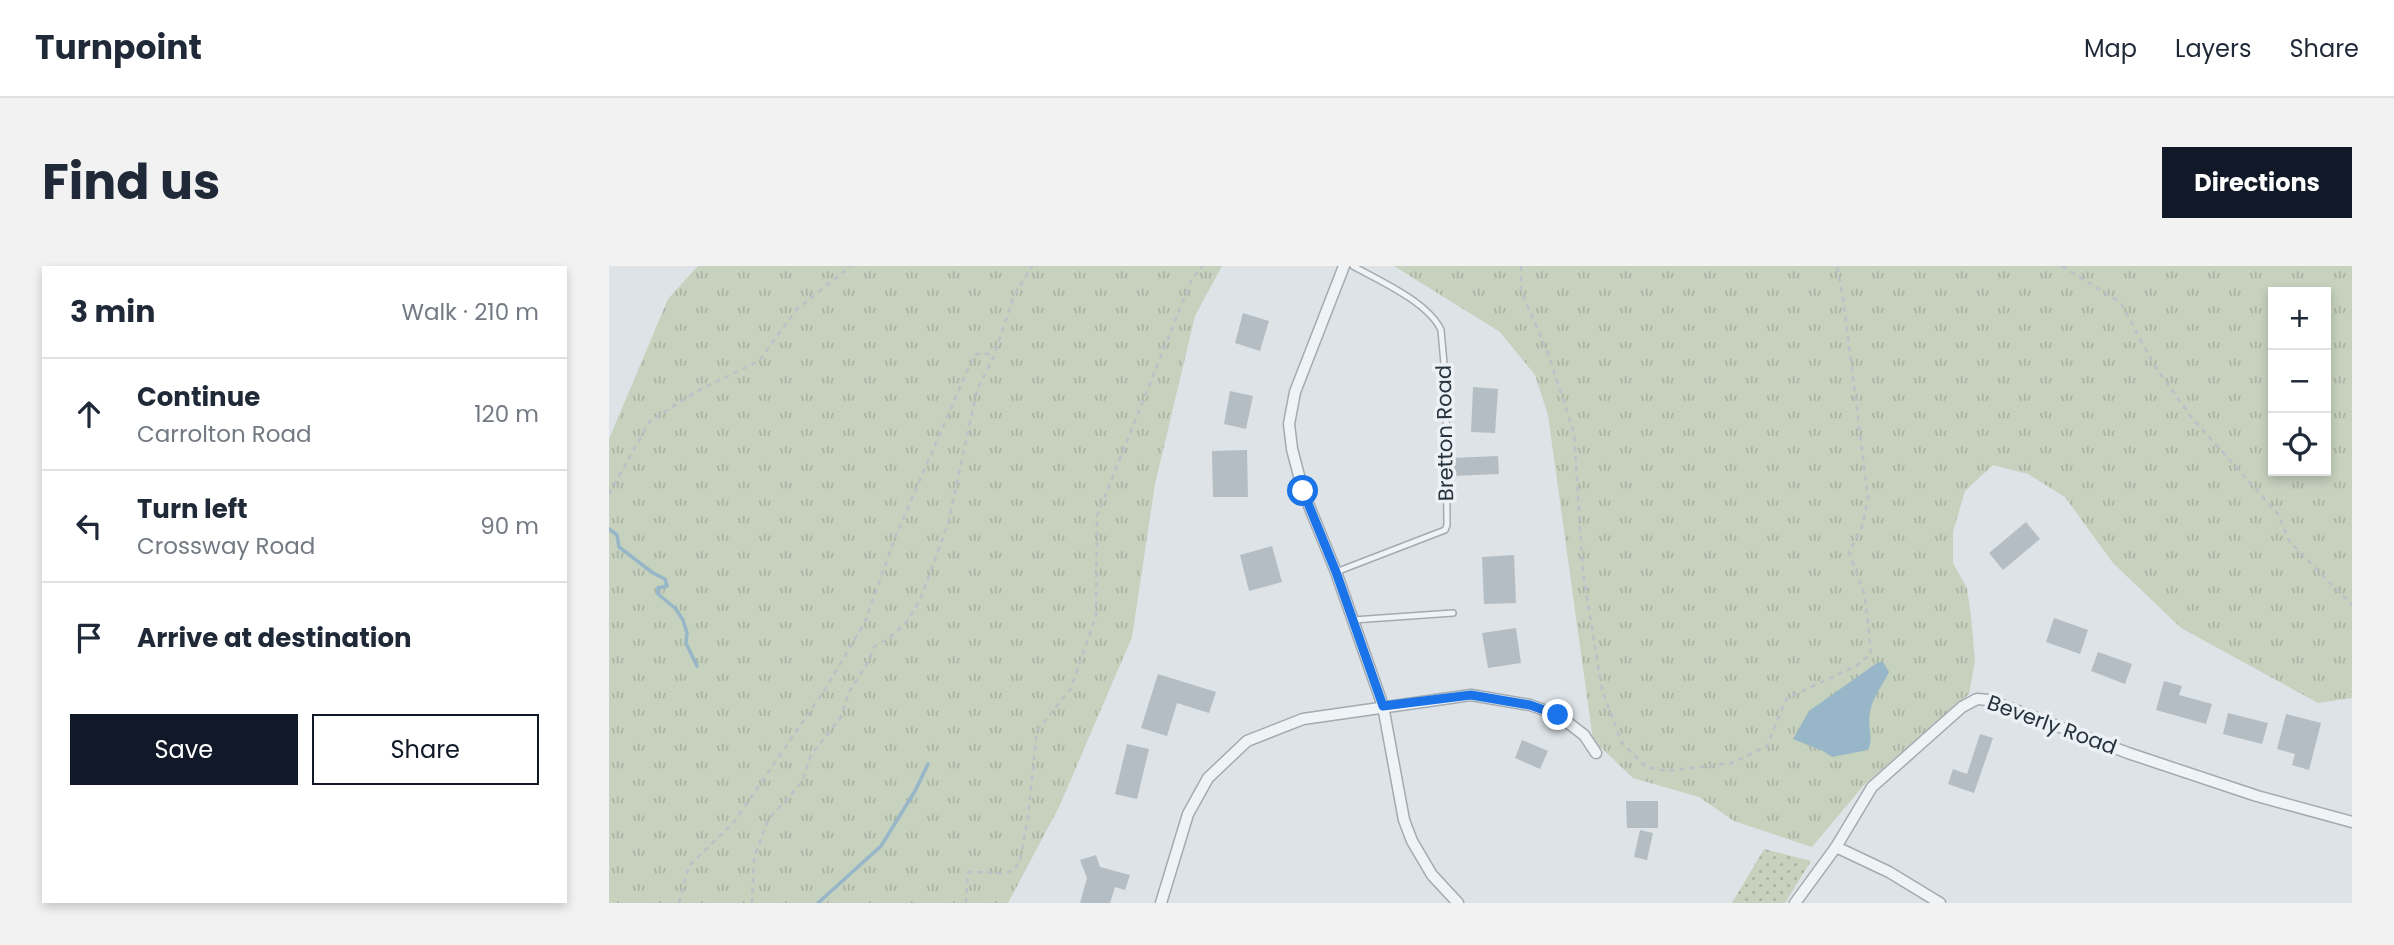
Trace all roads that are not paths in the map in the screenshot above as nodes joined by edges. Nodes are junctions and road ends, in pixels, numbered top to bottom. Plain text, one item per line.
1 (1343, 266) edge
2 (1353, 266) edge
3 (1336, 572) junction
4 (1453, 613) dead end
5 (1353, 620) junction
6 (1383, 706) junction
7 (1596, 753) dead end
8 (2352, 821) edge
9 (1836, 847) junction
10 (1161, 903) edge
11 (1458, 903) edge
12 (1795, 903) edge
13 (1940, 903) edge

1 - 3 street
2 - 3 lane, Bretton Road
3 - 5 street
4 - 5 lane
5 - 6 street
6 - 7 street
6 - 10 street
6 - 11 street
8 - 9 street, Beverly Road
9 - 12 street, Beverly Road
9 - 13 street

